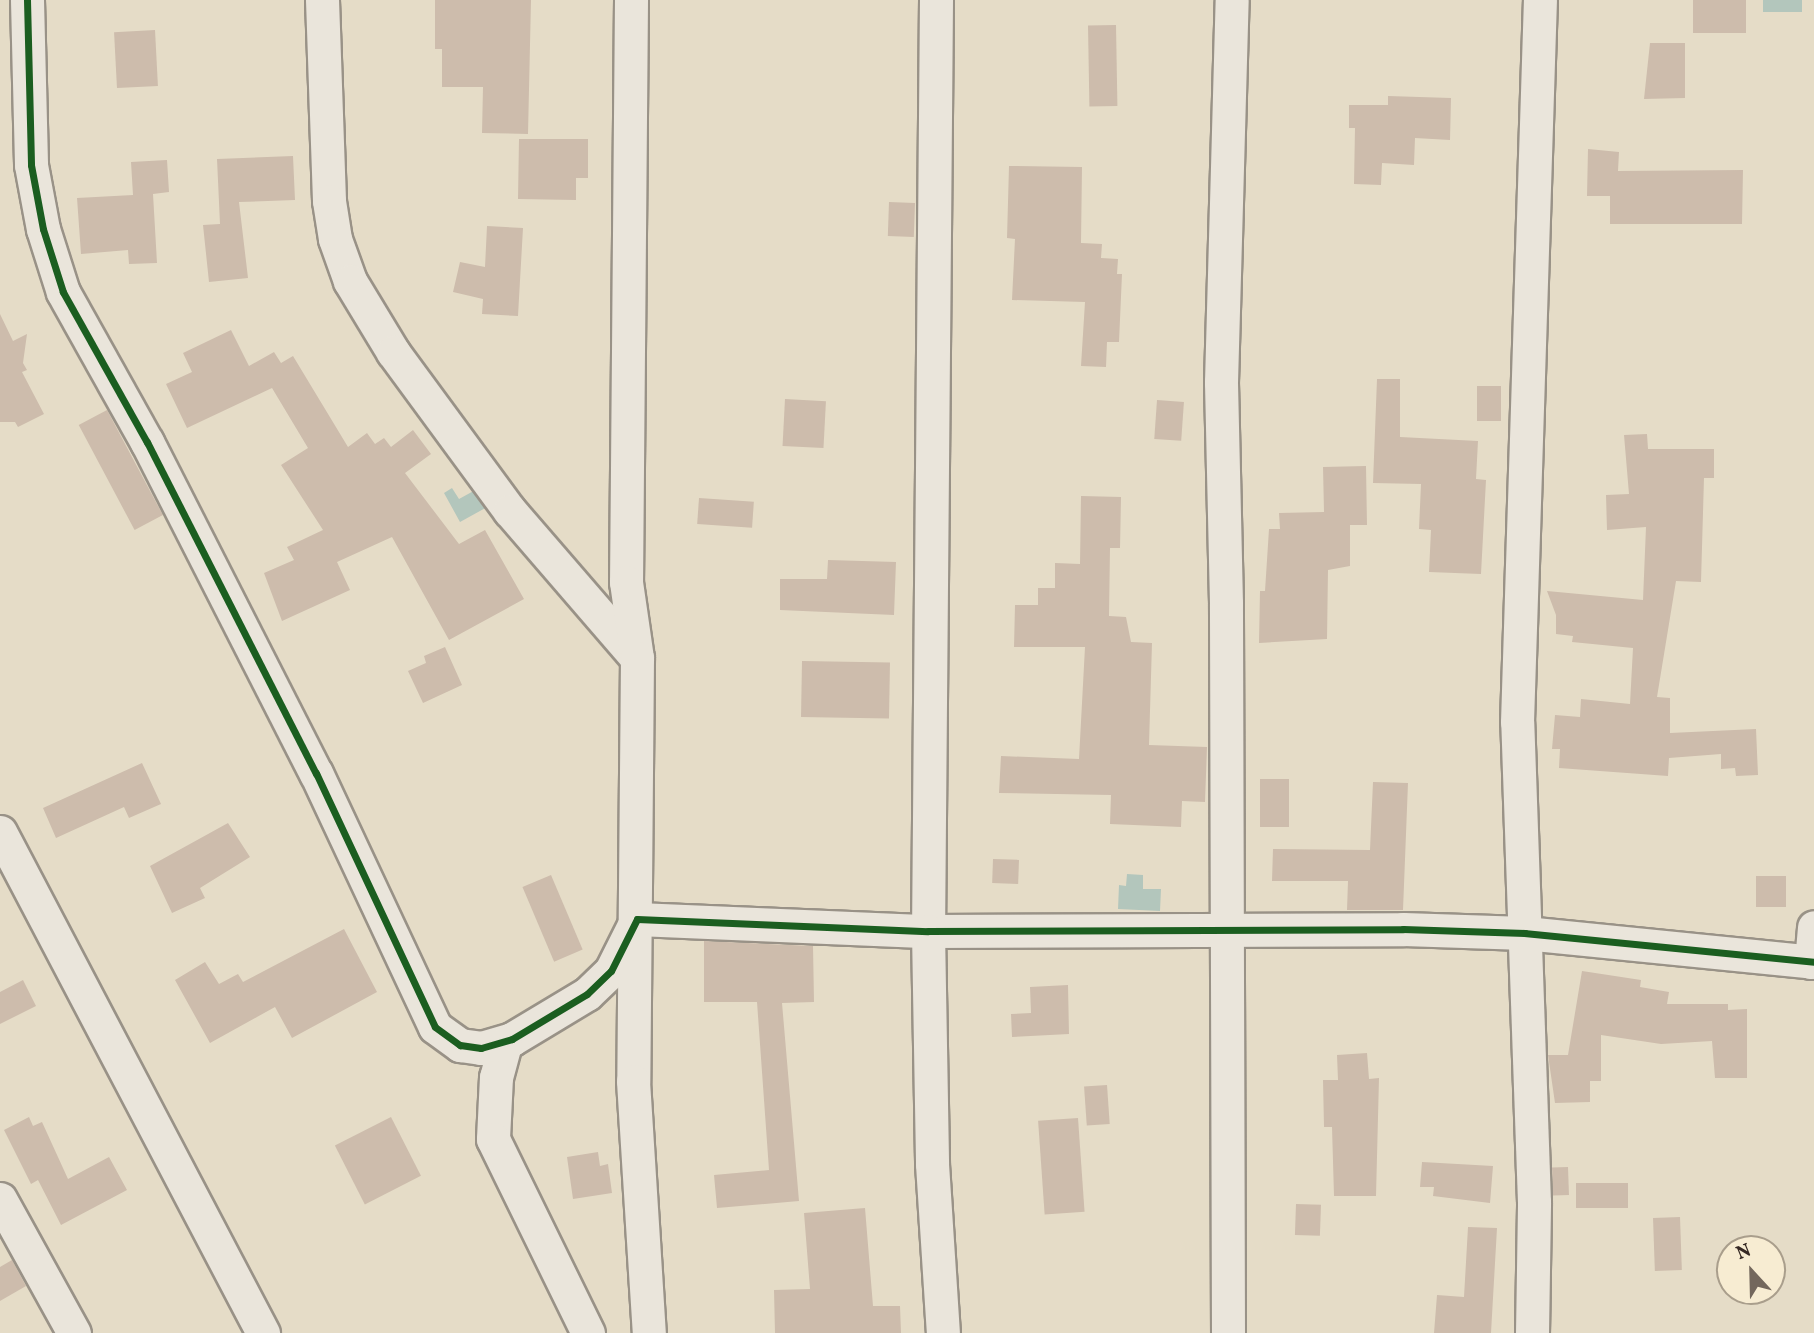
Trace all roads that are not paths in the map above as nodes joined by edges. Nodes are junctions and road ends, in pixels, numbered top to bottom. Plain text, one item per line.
1 (27, 0) edge
2 (321, 0) edge
3 (631, 0) edge
4 (936, 0) edge
5 (1232, 0) edge
6 (1540, 0) edge
7 (637, 658) junction
8 (0, 832) edge
9 (637, 919) junction
10 (1814, 927) edge
11 (928, 931) junction
12 (1224, 933) junction
13 (1525, 933) junction
14 (1812, 962) edge
15 (598, 985) junction
16 (635, 1012) junction
17 (512, 1039) junction
18 (0, 1199) edge
19 (74, 1333) edge
20 (263, 1333) edge
21 (588, 1333) edge
22 (649, 1333) edge
23 (943, 1333) edge
24 (1228, 1333) edge
25 (1532, 1333) edge

1 - 17 street
2 - 7 street
3 - 7 street
4 - 11 street
5 - 12 street
6 - 13 street
7 - 9 street
8 - 20 street
9 - 11 street
9 - 15 street
9 - 16 street
10 - 14 street
11 - 12 street
11 - 23 street
12 - 13 street
12 - 24 street
13 - 14 street
13 - 25 street
15 - 16 street
15 - 17 street
16 - 22 street
17 - 21 street
18 - 19 street

